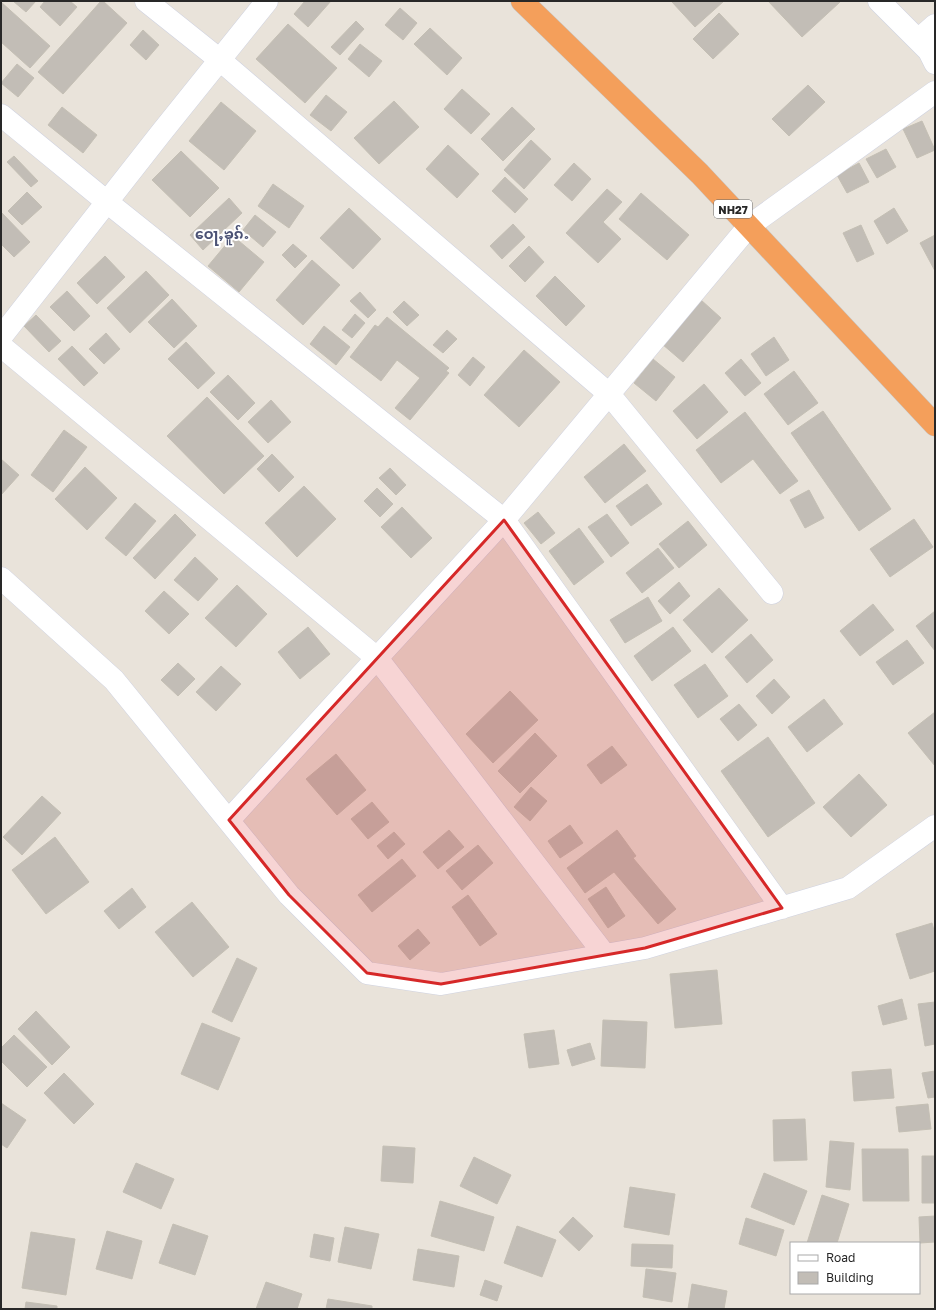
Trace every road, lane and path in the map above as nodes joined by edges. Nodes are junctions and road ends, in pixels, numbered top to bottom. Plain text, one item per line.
1 (146, 1) edge
2 (267, 1) edge
3 (522, 1) edge
4 (879, 1) edge
5 (935, 25) edge
6 (918, 40) junction
7 (220, 60) junction
8 (935, 63) edge
9 (935, 92) edge
10 (1, 115) edge
11 (107, 202) junction
12 (749, 226) junction
13 (1, 337) edge
14 (1, 346) edge
15 (609, 394) junction
16 (935, 425) edge
17 (504, 520) junction
18 (1, 578) edge
19 (772, 593) dead end
20 (377, 658) junction
21 (229, 820) junction
22 (935, 826) edge
23 (782, 908) junction
24 (605, 955) junction

1 - 7 street
2 - 7 street
3 - 12 highway, NH27
4 - 6 street
5 - 6 street
6 - 8 street
7 - 11 street
7 - 15 street
9 - 12 street
10 - 11 street
11 - 13 street
11 - 17 street
12 - 15 street
12 - 16 highway, NH27
14 - 20 street
15 - 17 street
15 - 19 street
17 - 20 street
17 - 23 street
18 - 21 street
20 - 21 street
20 - 24 street
21 - 24 street
22 - 23 street
23 - 24 street

